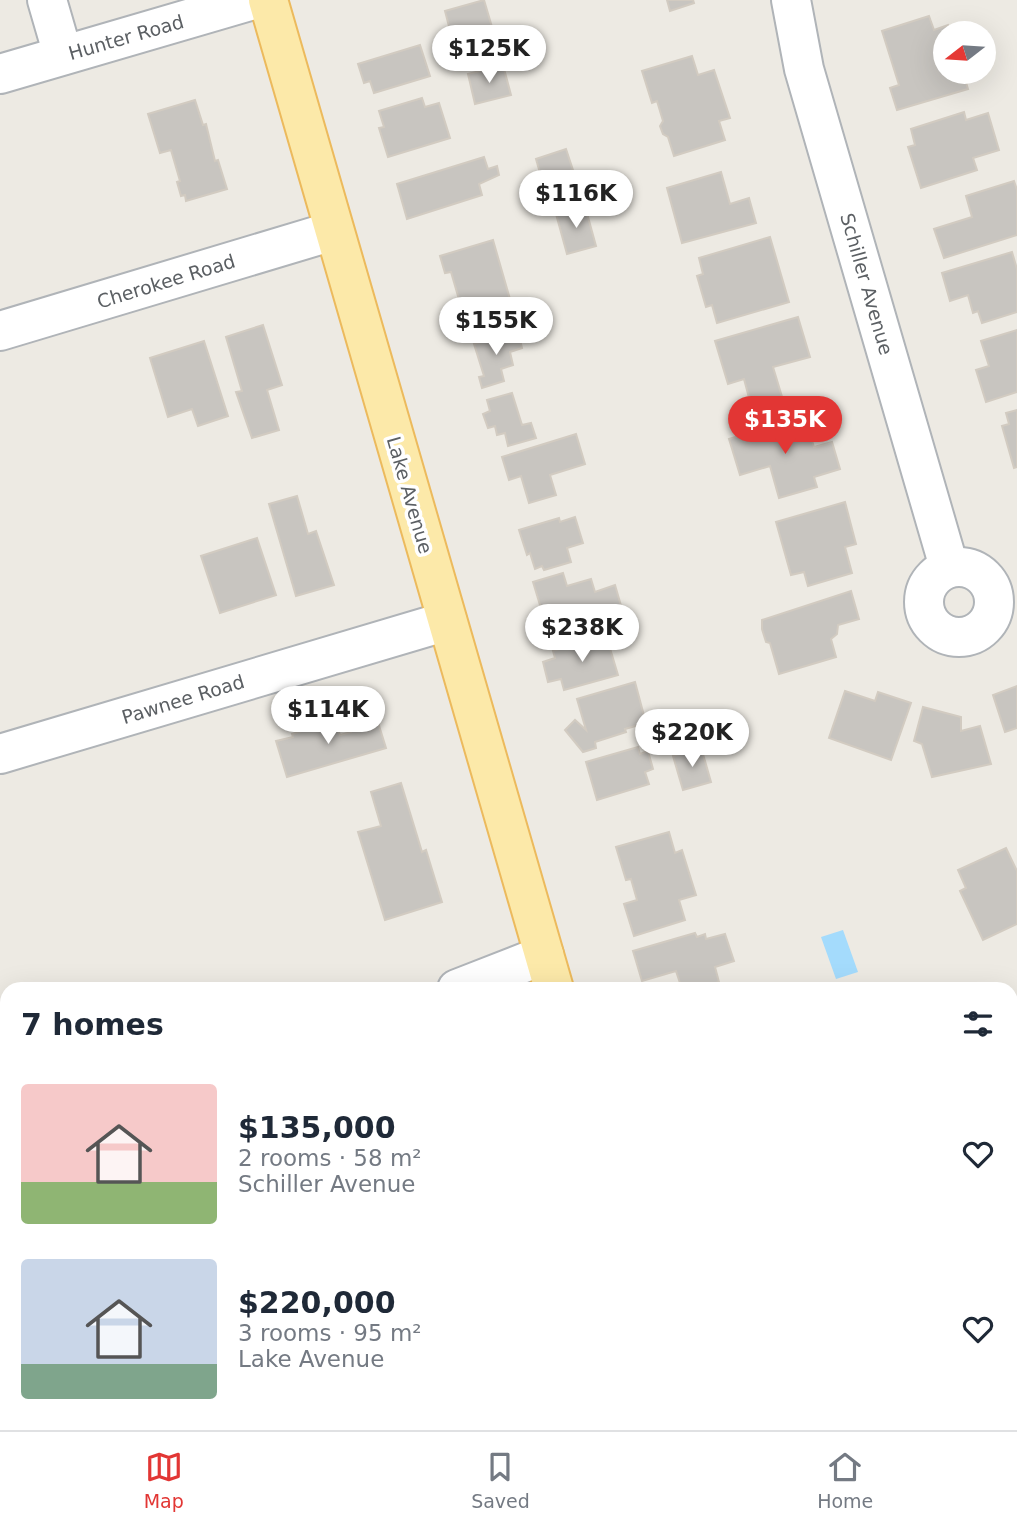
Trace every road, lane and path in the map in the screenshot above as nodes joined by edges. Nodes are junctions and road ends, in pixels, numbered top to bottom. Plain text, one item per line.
1 (47, 0) edge
2 (253, 0) edge
3 (268, 0) edge
4 (791, 0) edge
5 (63, 55) junction
6 (0, 74) edge
7 (333, 232) junction
8 (0, 331) edge
9 (949, 567) dead end
10 (447, 621) junction
11 (0, 754) edge
12 (549, 972) edge
13 (495, 982) edge

1 - 5 street
2 - 5 street, Hunter Road
3 - 7 main road, Lake Avenue
4 - 9 street, Schiller Avenue
5 - 6 street, Hunter Road
7 - 8 street, Cherokee Road
7 - 10 main road, Lake Avenue
10 - 11 street, Pawnee Road
10 - 12 main road, Lake Avenue
12 - 13 street

